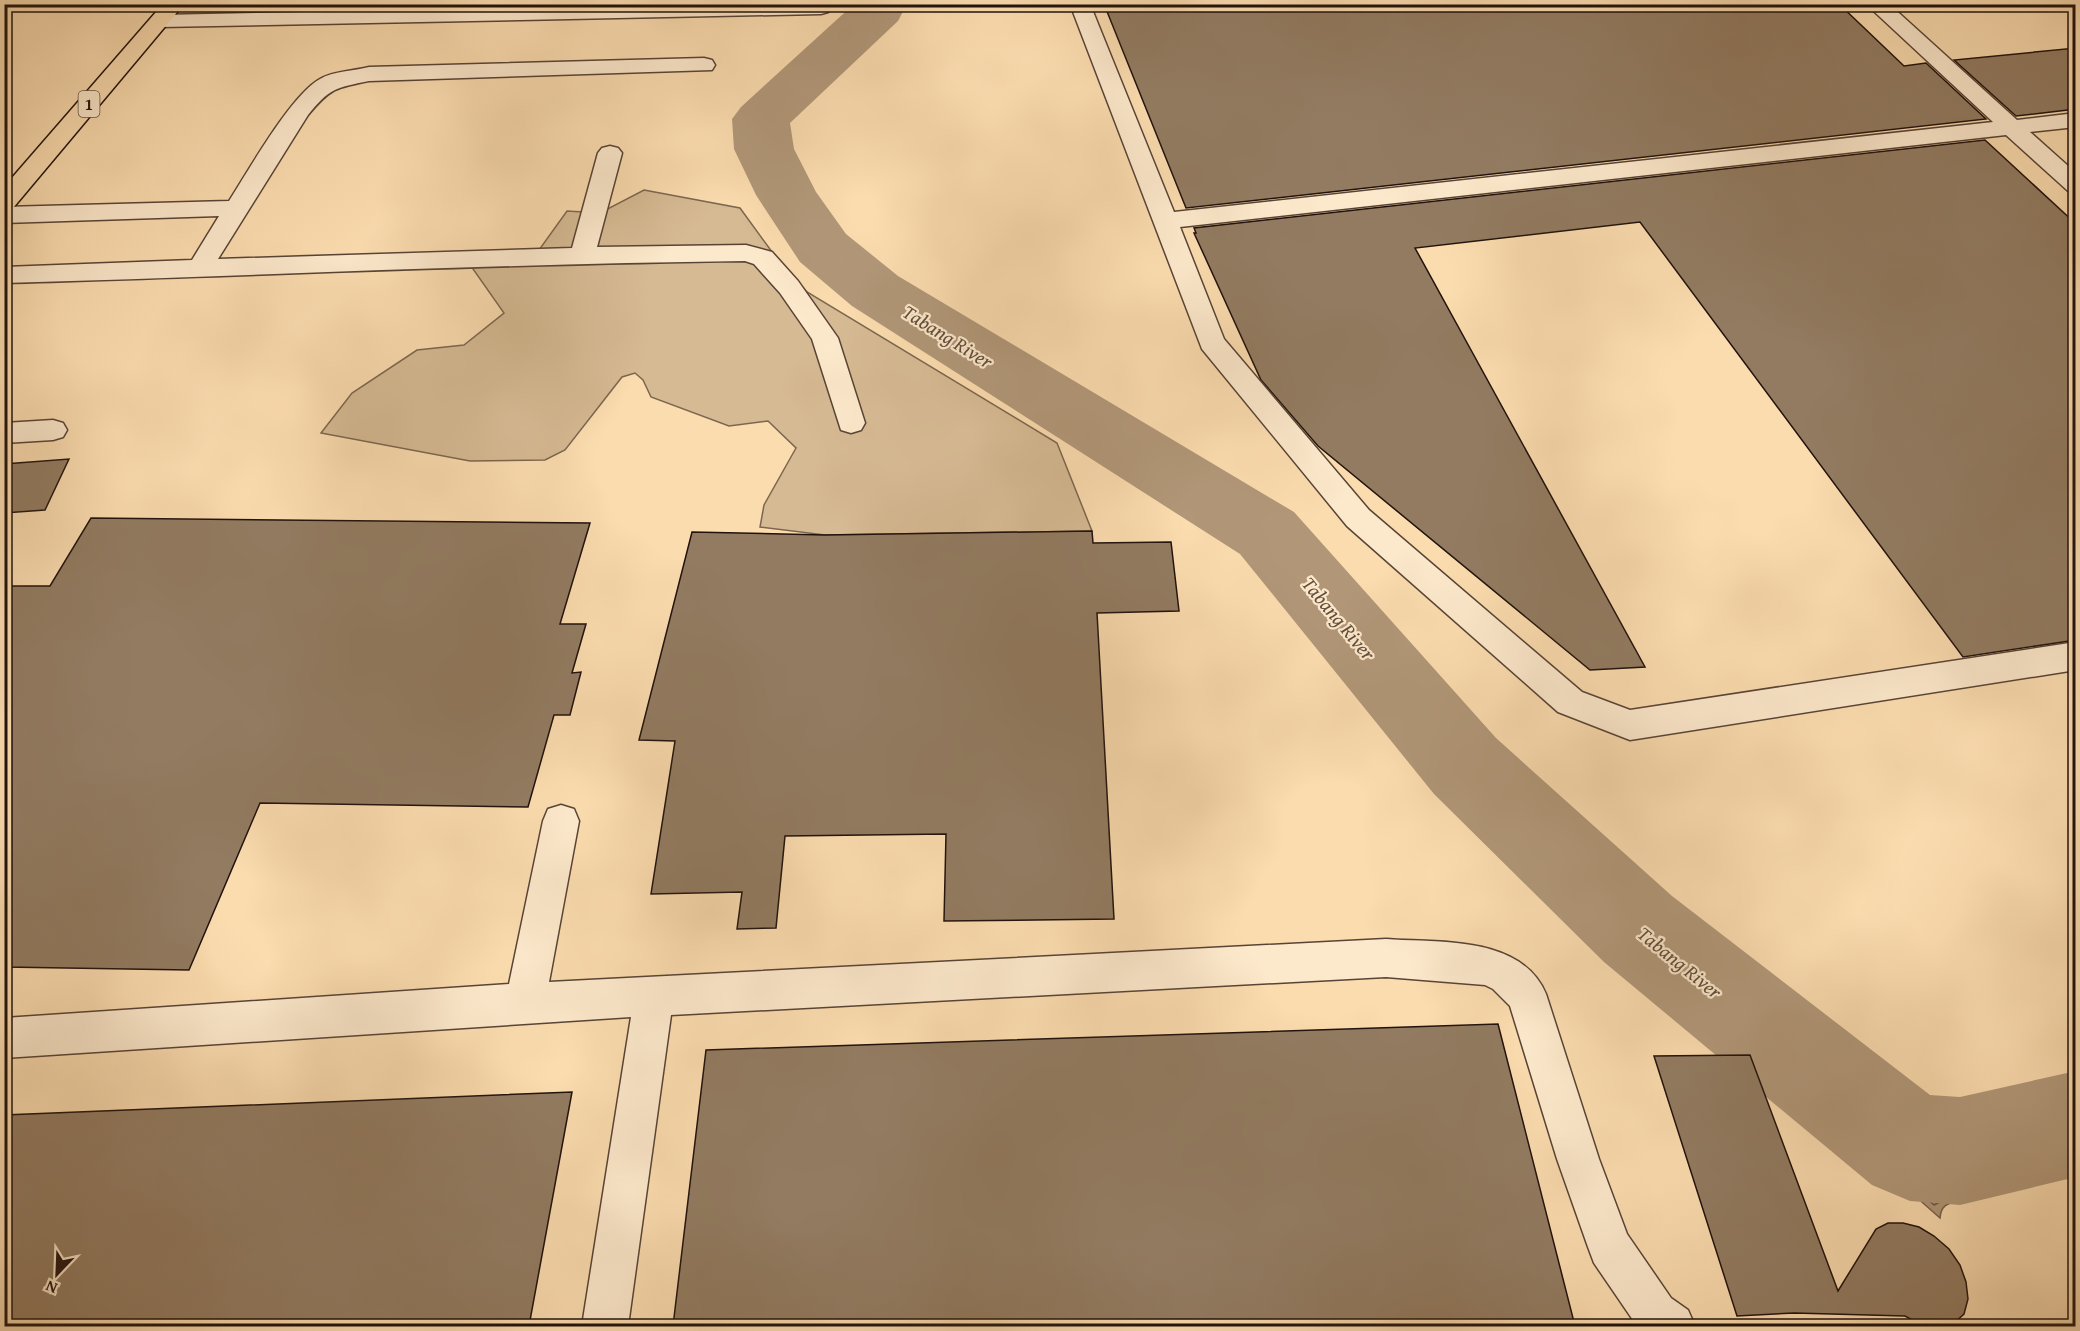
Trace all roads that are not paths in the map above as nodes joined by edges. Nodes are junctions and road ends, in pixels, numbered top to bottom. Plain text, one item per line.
1 (1080, 4) edge
2 (1876, 4) edge
3 (822, 9) dead end
4 (168, 13) edge
5 (704, 65) dead end
6 (2076, 120) edge
7 (2012, 127) junction
8 (609, 153) dead end
9 (2076, 186) edge
10 (4, 203) edge
11 (236, 208) junction
12 (4, 215) edge
13 (1165, 221) junction
14 (583, 254) junction
15 (199, 270) junction
16 (4, 275) edge
17 (851, 423) dead end
18 (53, 430) dead end
19 (4, 433) edge
20 (2076, 656) edge
21 (561, 821) dead end
22 (654, 998) junction
23 (525, 1003) junction
24 (4, 1038) edge
25 (605, 1326) edge
26 (1672, 1326) edge

1 - 13 lane
2 - 7 lane
3 - 4 lane
4 - 10 highway, 1
5 - 11 lane
6 - 7 lane
7 - 9 lane
7 - 13 lane
8 - 14 lane
11 - 12 lane
11 - 15 lane
13 - 20 lane
14 - 15 lane
14 - 17 lane
15 - 16 lane
18 - 19 lane
21 - 23 lane
22 - 23 lane
22 - 25 lane
22 - 26 lane
23 - 24 lane

